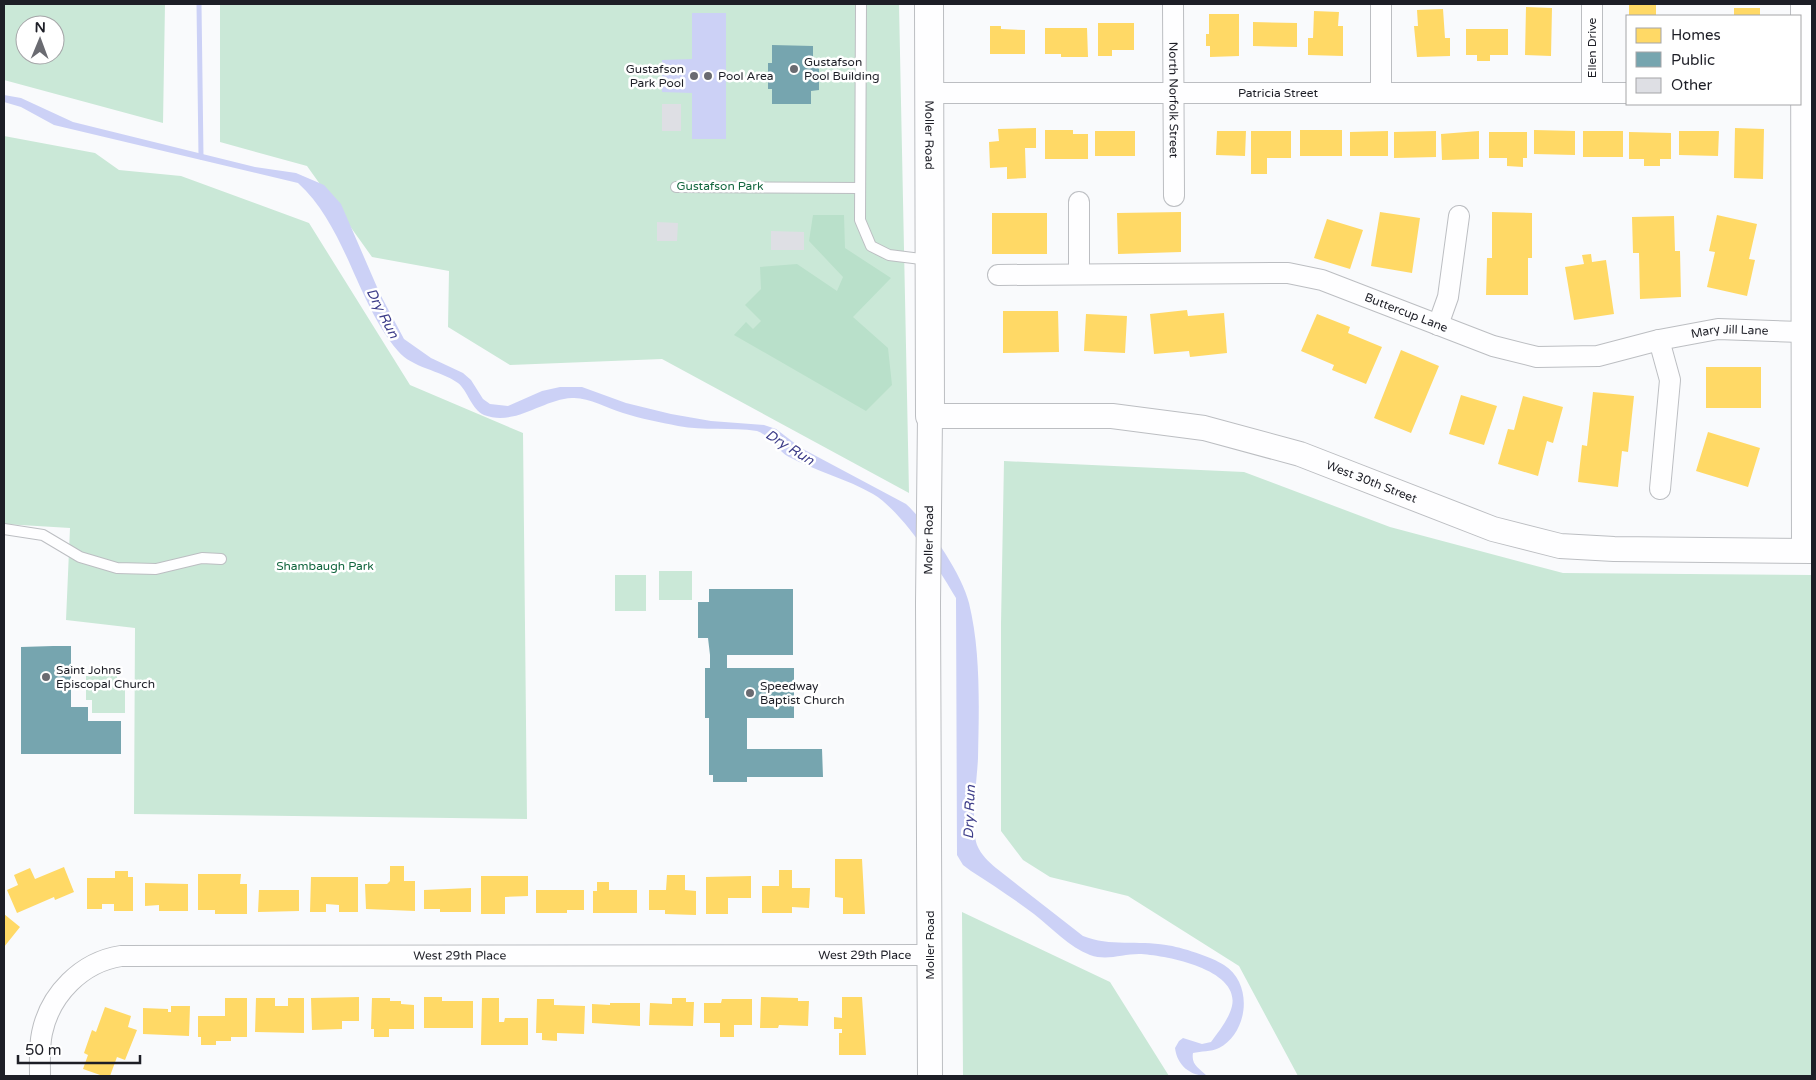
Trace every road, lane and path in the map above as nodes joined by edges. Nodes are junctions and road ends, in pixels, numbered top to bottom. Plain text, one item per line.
1 (861, 4) edge
2 (929, 4) edge
3 (1173, 4) edge
4 (1381, 4) edge
5 (1592, 4) edge
6 (1381, 92) junction
7 (1626, 92) edge
8 (929, 93) junction
9 (1173, 93) junction
10 (1592, 93) junction
11 (1800, 105) edge
12 (676, 188) dead end
13 (860, 188) junction
14 (1174, 196) dead end
15 (1079, 202) dead end
16 (1459, 216) dead end
17 (930, 260) junction
18 (1079, 274) junction
19 (998, 276) dead end
20 (1807, 283) edge
21 (1438, 325) junction
22 (1801, 332) junction
23 (1659, 340) junction
24 (930, 416) junction
25 (1660, 489) dead end
26 (4, 529) edge
27 (1807, 551) edge
28 (221, 559) dead end
29 (930, 955) junction
30 (40, 1076) edge
31 (930, 1076) edge

1 - 13 lane
2 - 8 main road, Moller Road
3 - 9 street, North Norfolk Street
4 - 6 street
5 - 10 street, Ellen Drive
6 - 9 street, Patricia Street
6 - 10 street, Patricia Street
7 - 10 street, Patricia Street
8 - 9 street, Patricia Street
8 - 17 main road, Moller Road
9 - 14 street, North Norfolk Street
11 - 20 street
12 - 13 lane
13 - 17 lane
15 - 18 street
16 - 21 street
17 - 24 main road, Moller Road
18 - 19 street, Buttercup Lane
18 - 21 street, Buttercup Lane
20 - 22 street
21 - 23 street, Buttercup Lane
22 - 23 street, Mary Jill Lane
22 - 27 street
23 - 25 street
24 - 27 street, West 30th Street
24 - 29 street, Moller Road
26 - 28 lane
29 - 30 street, West 29th Place
29 - 31 street, Moller Road

